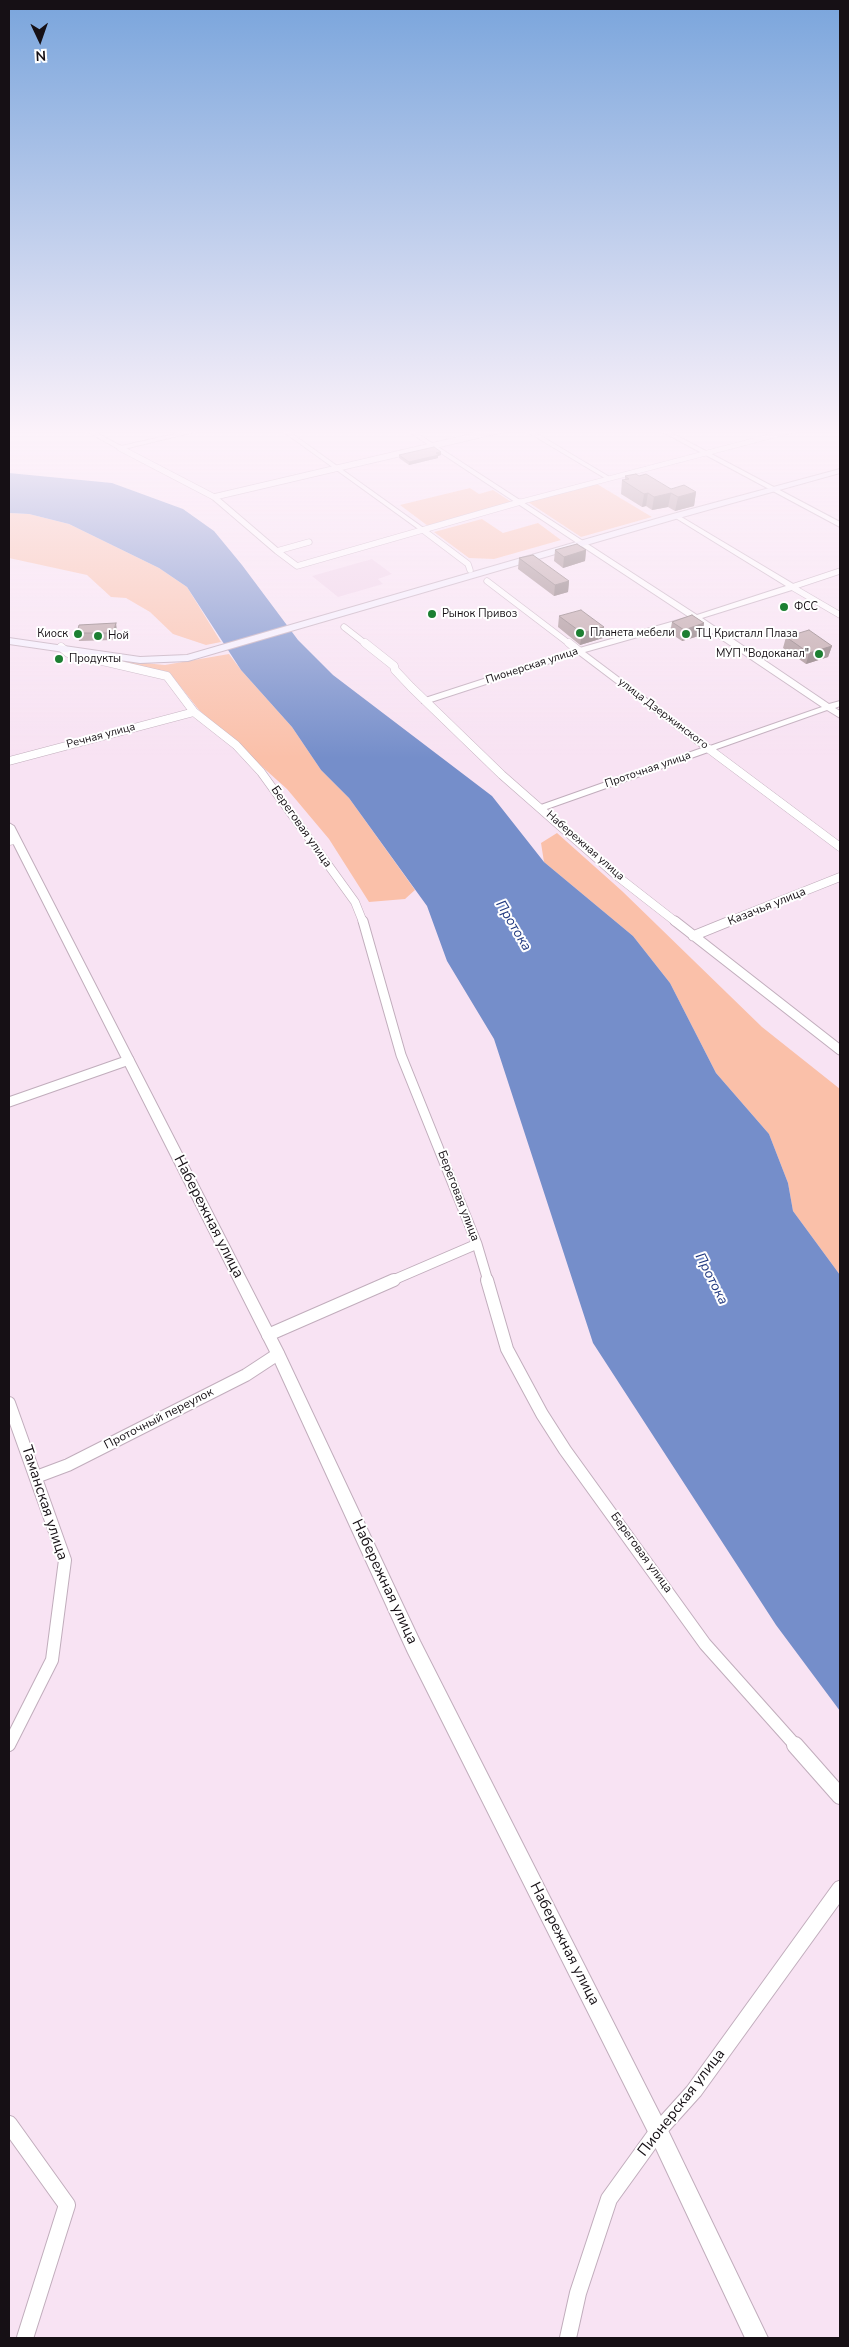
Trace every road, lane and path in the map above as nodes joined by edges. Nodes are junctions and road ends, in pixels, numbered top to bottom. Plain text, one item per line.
1 (263, 540) edge
2 (389, 540) edge
3 (435, 540) edge
4 (575, 540) edge
5 (597, 540) edge
6 (714, 540) edge
7 (309, 542) dead end
8 (582, 544) junction
9 (277, 551) junction
10 (470, 570) dead end
11 (840, 571) edge
12 (487, 581) dead end
13 (792, 587) junction
14 (840, 615) edge
15 (695, 618) junction
16 (344, 626) dead end
17 (9, 641) edge
18 (61, 647) junction
19 (579, 651) junction
20 (425, 701) junction
21 (840, 703) edge
22 (829, 707) junction
23 (194, 712) junction
24 (840, 715) edge
25 (709, 749) junction
26 (9, 761) edge
27 (540, 808) junction
28 (11, 836) edge
29 (840, 847) edge
30 (840, 877) edge
31 (693, 936) junction
32 (840, 1050) edge
33 (128, 1060) junction
34 (9, 1102) edge
35 (477, 1244) junction
36 (268, 1335) junction
37 (278, 1354) junction
38 (9, 1403) edge
39 (36, 1477) junction
40 (9, 1745) edge
41 (840, 1796) edge
42 (840, 1889) edge
43 (9, 2124) edge
44 (658, 2131) junction
45 (24, 2338) edge
46 (568, 2338) edge
47 (757, 2338) edge

1 - 9 street
2 - 9 street
3 - 10 street
4 - 8 street
5 - 8 main road
6 - 13 street
7 - 9 street
8 - 15 street
8 - 18 main road
11 - 13 street, Пионерская улица
12 - 19 street, улица Дзержинского
13 - 14 street
13 - 15 street, Пионерская улица
15 - 19 street, Пионерская улица
15 - 22 street
16 - 20 street, Набережная улица
17 - 18 main road
18 - 23 street, Береговая улица
19 - 20 street, Пионерская улица
19 - 25 street, улица Дзержинского
20 - 27 street, Набережная улица
21 - 22 street, Проточная улица
22 - 24 street
22 - 25 street, Проточная улица
23 - 26 street, Речная улица
23 - 35 street, Береговая улица
25 - 27 street, Проточная улица
25 - 29 street, улица Дзержинского
27 - 31 street, Набережная улица
28 - 33 street, Набережная улица
30 - 31 street, Казачья улица
31 - 32 street, Набережная улица
33 - 34 street
33 - 36 street, Набережная улица
35 - 36 street
35 - 41 street, Береговая улица
36 - 37 street, Набережная улица
37 - 39 street, Проточный переулок
37 - 44 street, Набережная улица
38 - 39 street, Таманская улица
39 - 40 street, Таманская улица
42 - 44 street, Пионерская улица
43 - 45 street
44 - 46 street, Пионерская улица
44 - 47 street, Набережная улица

